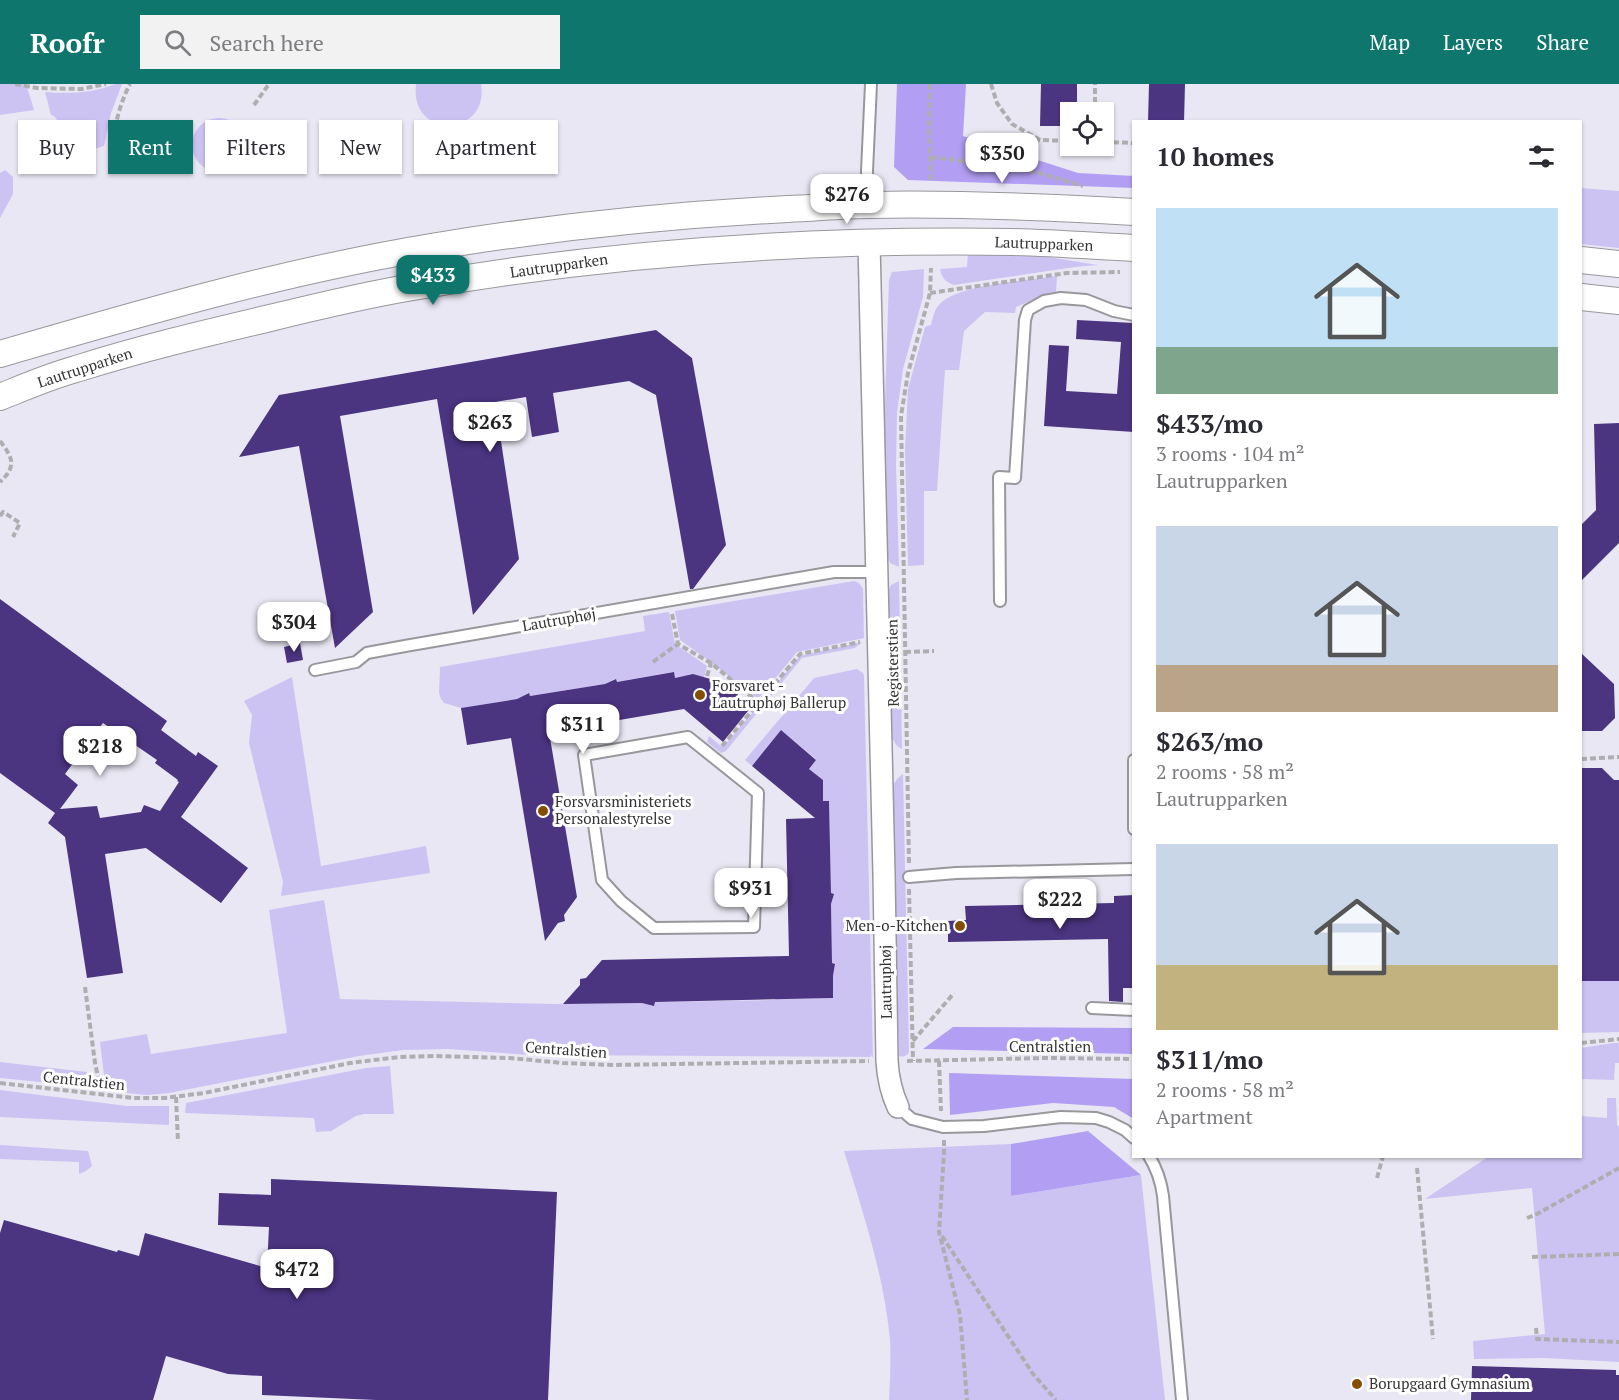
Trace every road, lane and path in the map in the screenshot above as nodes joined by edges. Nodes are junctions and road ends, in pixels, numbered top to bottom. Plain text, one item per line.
1 (15, 84) edge
2 (106, 84) edge
3 (130, 84) edge
4 (269, 84) edge
5 (871, 84) edge
6 (930, 84) edge
7 (991, 84) edge
8 (1095, 84) edge
9 (1095, 102) edge
10 (254, 105) dead end
11 (116, 120) edge
12 (1060, 141) edge
13 (1114, 142) edge
14 (1132, 143) edge
15 (931, 157) junction
16 (931, 180) dead end
17 (1090, 188) dead end
18 (868, 205) junction
19 (1132, 213) edge
20 (869, 243) junction
21 (1129, 260) edge
22 (1582, 260) edge
23 (1619, 264) edge
24 (931, 268) dead end
25 (930, 293) junction
26 (1582, 297) edge
27 (1619, 301) edge
28 (1132, 315) edge
29 (0, 354) edge
30 (0, 397) edge
31 (0, 441) edge
32 (0, 482) edge
33 (0, 516) edge
34 (13, 537) dead end
35 (877, 572) junction
36 (670, 601) junction
37 (1000, 601) dead end
38 (878, 640) junction
39 (678, 645) junction
40 (934, 651) dead end
41 (905, 652) junction
42 (652, 662) dead end
43 (711, 663) junction
44 (315, 670) dead end
45 (707, 676) dead end
46 (759, 703) junction
47 (716, 740) dead end
48 (1619, 757) edge
49 (1582, 759) edge
50 (1132, 868) edge
51 (909, 877) junction
52 (621, 901) joint
53 (85, 987) dead end
54 (954, 993) dead end
55 (1092, 1008) dead end
56 (1132, 1010) edge
57 (1619, 1039) edge
58 (913, 1042) junction
59 (1582, 1042) edge
60 (1132, 1059) edge
61 (887, 1061) junction
62 (913, 1061) junction
63 (939, 1061) junction
64 (0, 1083) edge
65 (102, 1095) junction
66 (176, 1097) junction
67 (898, 1107) joint
68 (943, 1127) junction
69 (1132, 1136) edge
70 (178, 1142) dead end
71 (1150, 1158) edge
72 (1382, 1158) edge
73 (1417, 1168) dead end
74 (1619, 1168) edge
75 (1377, 1178) dead end
76 (1527, 1218) dead end
77 (939, 1232) junction
78 (1619, 1254) edge
79 (1532, 1257) dead end
80 (1536, 1328) dead end
81 (1432, 1339) dead end
82 (1619, 1342) edge
83 (968, 1400) edge
84 (1056, 1400) edge
85 (1182, 1400) edge

1 - 2 path
3 - 11 path
4 - 10 path
5 - 18 lane
6 - 15 path
7 - 12 path
8 - 9 path
13 - 14 path
15 - 16 path
15 - 17 path
18 - 19 street
18 - 20 street, Lautruphøj
18 - 29 street
20 - 21 street, Lautrupparken
20 - 30 street, Lautrupparken
20 - 35 street, Lautruphøj
21 - 25 path
22 - 23 street
24 - 25 path, Registerstien
25 - 41 path, Registerstien
26 - 27 street
28 - 37 lane
31 - 32 path
33 - 34 path
35 - 36 lane, Lautruphøj
35 - 38 street, Lautruphøj
36 - 39 path
36 - 44 lane, Lautruphøj
38 - 46 path
38 - 61 street, Lautruphøj
39 - 42 path
39 - 43 path
40 - 41 path
41 - 51 path, Registerstien
43 - 45 path
43 - 46 path
46 - 47 path
48 - 49 path
50 - 51 lane
51 - 58 path, Registerstien
52 - 52 lane
53 - 65 path
54 - 58 path
55 - 56 lane
57 - 59 path
58 - 62 path, Registerstien
60 - 63 path, Centralstien
61 - 62 path, Centralstien
61 - 66 path, Centralstien
61 - 67 street, Lautruphøj
62 - 63 path, Centralstien
63 - 68 path
64 - 65 path, Centralstien
65 - 66 path, Centralstien
66 - 70 path
67 - 68 lane, Lautruphøj
68 - 69 lane, Lautruphøj
68 - 77 path
71 - 85 lane
72 - 75 path
73 - 81 path
74 - 76 path
77 - 83 path
77 - 84 path
78 - 79 path
80 - 82 path

